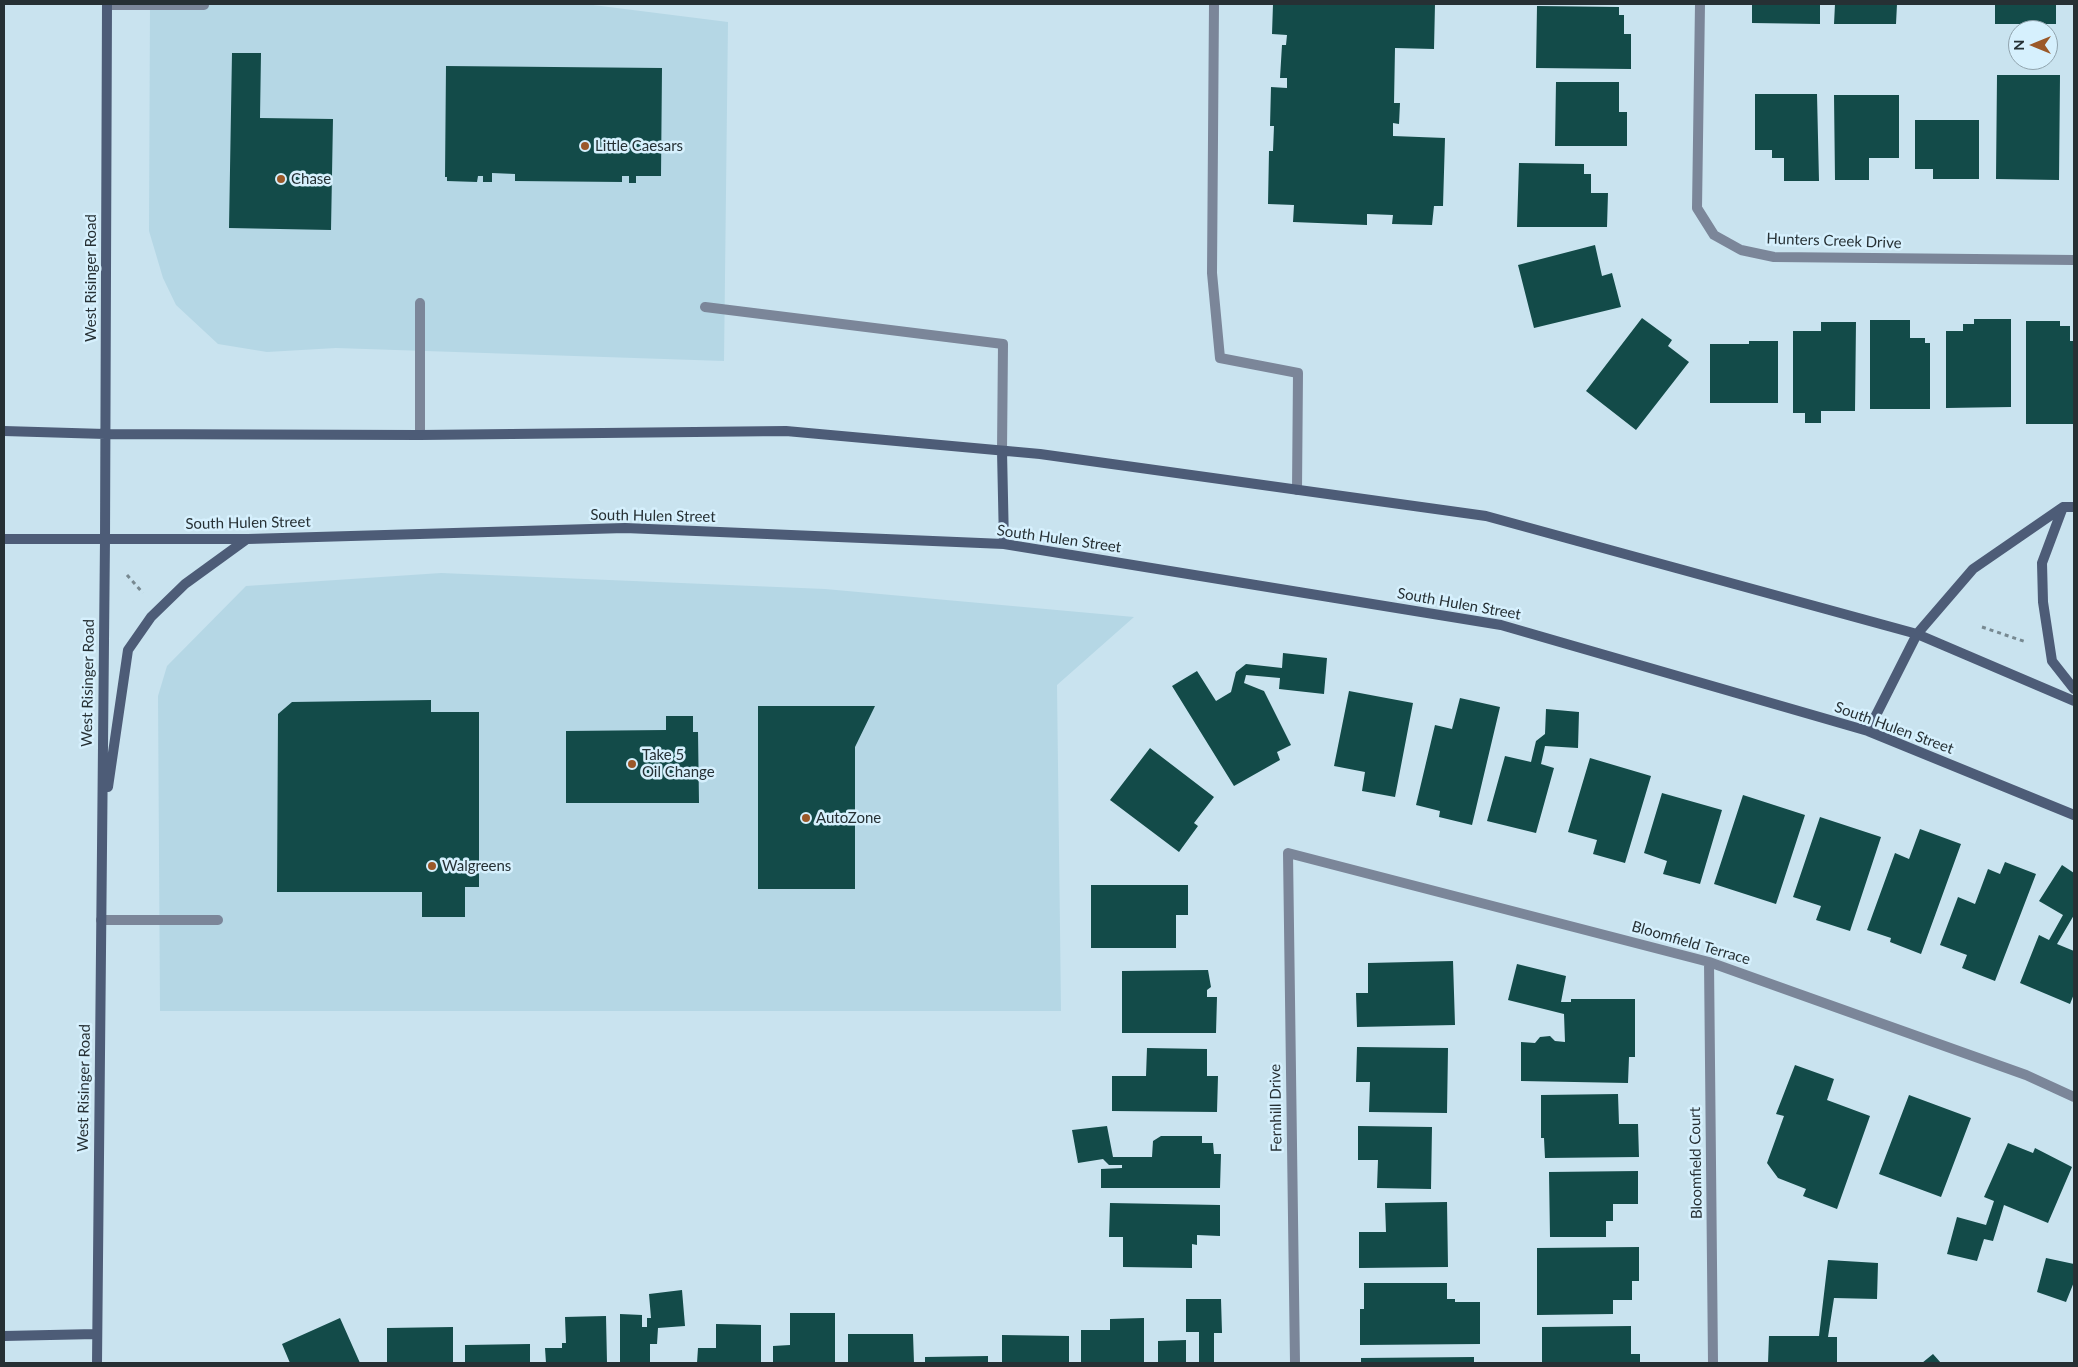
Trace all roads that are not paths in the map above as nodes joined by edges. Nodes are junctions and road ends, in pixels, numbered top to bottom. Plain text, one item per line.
1 (107, 4) edge
2 (1214, 4) edge
3 (1700, 4) edge
4 (204, 5) edge
5 (2074, 260) edge
6 (420, 303) dead end
7 (705, 306) dead end
8 (4, 431) edge
9 (105, 434) junction
10 (420, 435) junction
11 (1002, 451) junction
12 (1297, 490) junction
13 (2063, 507) junction
14 (2074, 507) edge
15 (4, 539) edge
16 (105, 539) junction
17 (248, 539) junction
18 (1004, 544) junction
19 (1917, 634) junction
20 (2074, 689) edge
21 (2074, 701) edge
22 (1868, 731) junction
23 (2074, 815) edge
24 (102, 828) junction
25 (1288, 852) joint
26 (101, 920) junction
27 (218, 920) dead end
28 (1710, 962) junction
29 (2074, 1096) edge
30 (96, 1334) junction
31 (4, 1336) edge
32 (97, 1363) edge
33 (1295, 1363) edge
34 (1713, 1363) edge

1 - 4 street
1 - 9 main road, West Risinger Road
2 - 12 street
3 - 5 street, Hunters Creek Drive
6 - 10 street
7 - 11 street
8 - 9 main road
9 - 10 main road
9 - 16 main road, West Risinger Road
10 - 11 main road
11 - 12 main road
11 - 18 main road
12 - 19 main road
13 - 14 main road
13 - 19 main road
13 - 20 main road
15 - 16 main road, South Hulen Street
16 - 17 main road, South Hulen Street
16 - 24 main road, West Risinger Road
17 - 18 main road, South Hulen Street
17 - 24 main road
18 - 22 main road, South Hulen Street
19 - 21 main road
19 - 22 main road
22 - 23 main road, South Hulen Street
24 - 26 main road, West Risinger Road
25 - 28 street, Bloomfield Terrace
25 - 33 street, Fernhill Drive
26 - 27 street
26 - 30 main road, West Risinger Road
28 - 29 street, Bloomfield Terrace
28 - 34 street, Bloomfield Court
30 - 31 main road
30 - 32 main road, West Risinger Road

